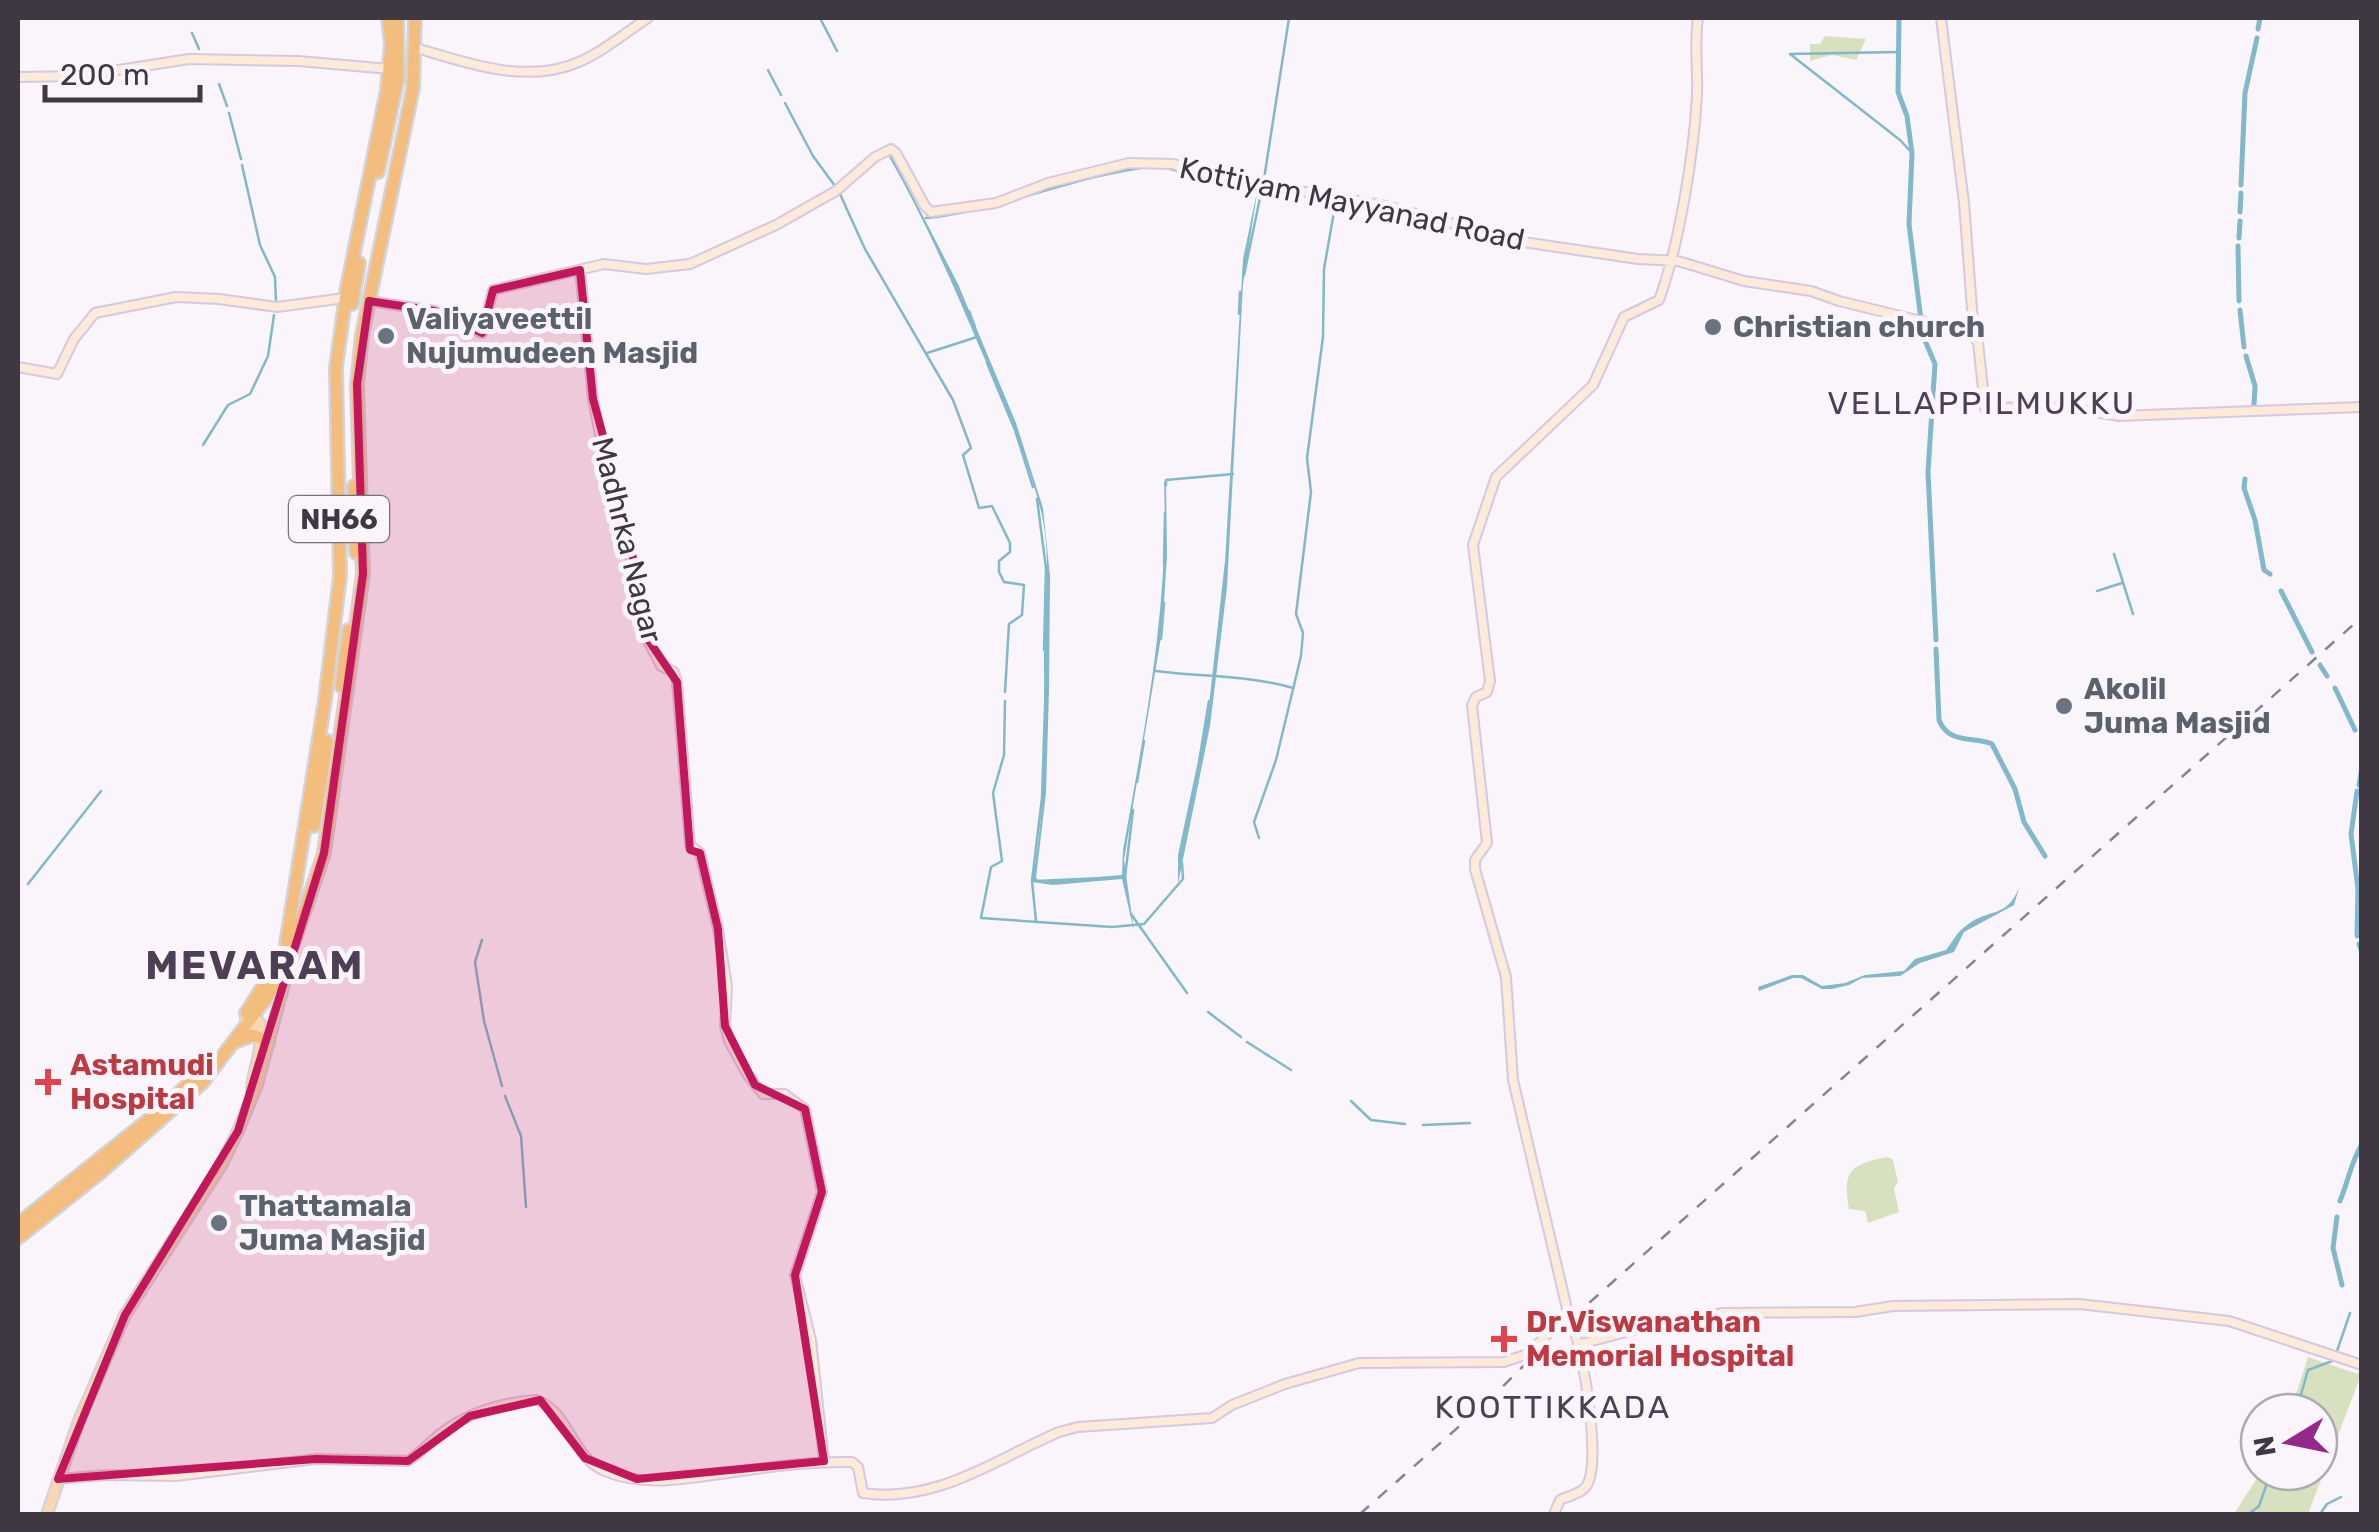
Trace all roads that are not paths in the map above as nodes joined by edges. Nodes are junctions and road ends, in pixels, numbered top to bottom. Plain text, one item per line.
1 (388, 18) edge
2 (396, 18) edge
3 (407, 18) edge
4 (416, 18) edge
5 (648, 18) edge
6 (1698, 18) edge
7 (1941, 18) edge
8 (416, 48) junction
9 (390, 68) junction
10 (18, 77) edge
11 (1672, 260) junction
12 (580, 270) junction
13 (345, 298) junction
14 (369, 301) junction
15 (1974, 335) junction
16 (18, 367) edge
17 (2362, 407) edge
18 (316, 877) junction
19 (298, 878) junction
20 (294, 942) junction
21 (248, 1018) junction
22 (265, 1041) junction
23 (234, 1042) junction
24 (18, 1224) edge
25 (18, 1238) edge
26 (1568, 1313) junction
27 (1581, 1344) junction
28 (2362, 1365) edge
29 (824, 1461) junction
30 (58, 1478) junction
31 (47, 1514) edge
32 (1554, 1514) edge

1 - 9 highway, NH66
2 - 19 highway
3 - 18 highway
4 - 8 highway, NH66
5 - 8 street
6 - 11 street
7 - 15 street
8 - 14 highway, NH66
9 - 10 street
9 - 13 highway, NH66
11 - 12 street, Kottiyam Mayyanad Road
11 - 15 street, Kottiyam Mayyanad Road
11 - 26 street
12 - 14 street, Kottiyam Mayyanad Road
12 - 29 street, Madhrka Nagar
13 - 16 street
13 - 19 highway, NH66
14 - 18 highway, NH66
15 - 17 street
18 - 20 highway, NH66
19 - 21 highway, NH66
20 - 21 highway, NH66
20 - 22 main road
21 - 22 main road
21 - 23 highway, NH66
21 - 24 highway, NH66
22 - 23 highway
22 - 30 main road
23 - 25 highway, NH66
26 - 27 street
26 - 29 street
27 - 28 street
27 - 32 street
29 - 30 street
30 - 31 main road

